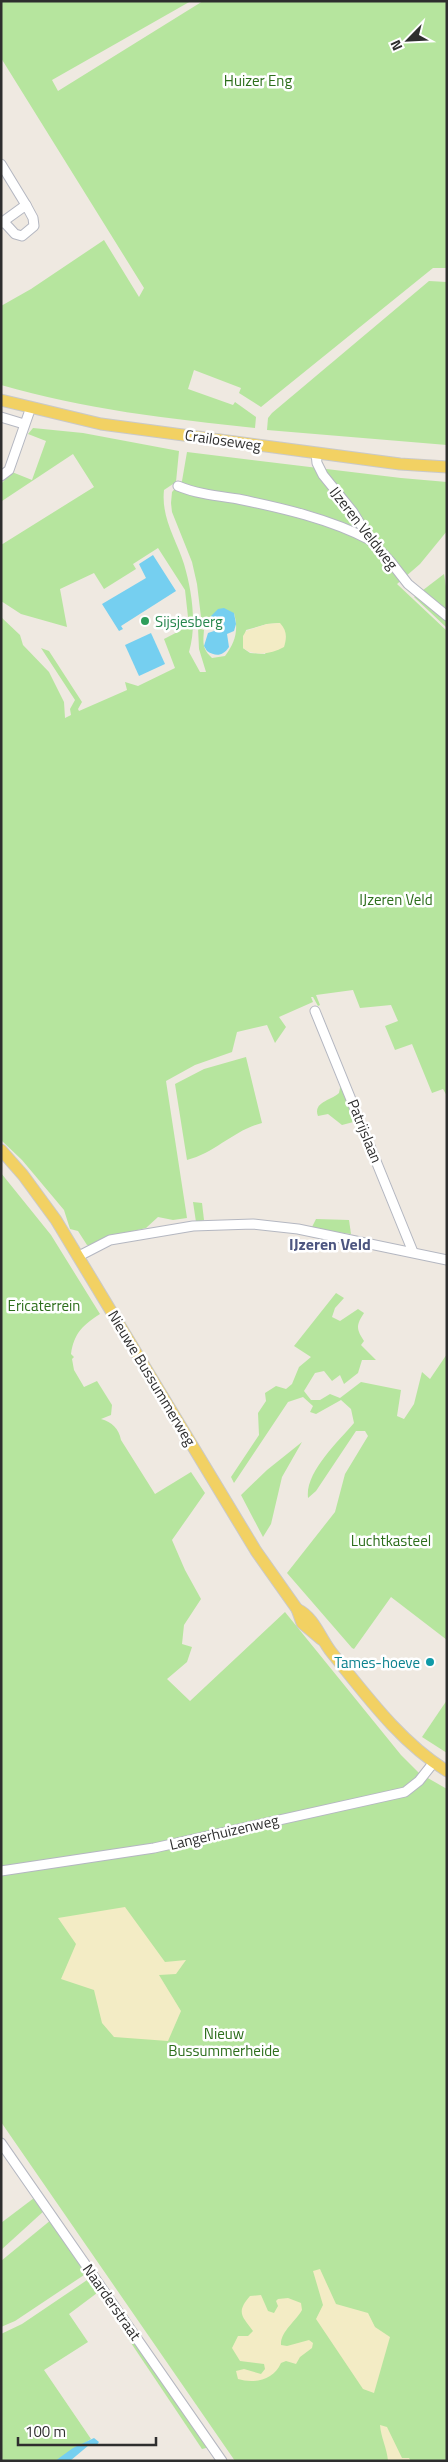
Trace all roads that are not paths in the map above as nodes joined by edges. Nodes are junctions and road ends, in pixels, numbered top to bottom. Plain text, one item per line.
1 (1, 164) edge
2 (26, 205) junction
3 (3, 223) edge
4 (1, 400) edge
5 (31, 407) junction
6 (1, 416) edge
7 (24, 424) junction
8 (316, 453) junction
9 (447, 468) edge
10 (1, 476) edge
11 (178, 486) dead end
12 (370, 540) junction
13 (447, 616) edge
14 (315, 1010) dead end
15 (1, 1150) edge
16 (414, 1252) junction
17 (79, 1256) junction
18 (447, 1260) edge
19 (434, 1762) junction
20 (447, 1770) edge
21 (1, 1872) edge
22 (1, 2143) edge
23 (222, 2461) edge

1 - 2 street
2 - 3 street
2 - 3 street
4 - 5 main road, Crailoseweg
5 - 7 street
5 - 8 main road, Crailoseweg
6 - 7 street
7 - 10 street
8 - 9 main road, Crailoseweg
8 - 12 street, IJzeren Veldweg
11 - 12 street
12 - 13 street, IJzeren Veldweg
14 - 16 street, Patrijslaan
15 - 17 main road, Nieuwe Bussummerweg
16 - 17 street
16 - 18 street
17 - 19 main road, Nieuwe Bussummerweg
19 - 20 main road, Nieuwe Bussummerweg
19 - 21 street, Langerhuizenweg
22 - 23 street, Naarderstraat

